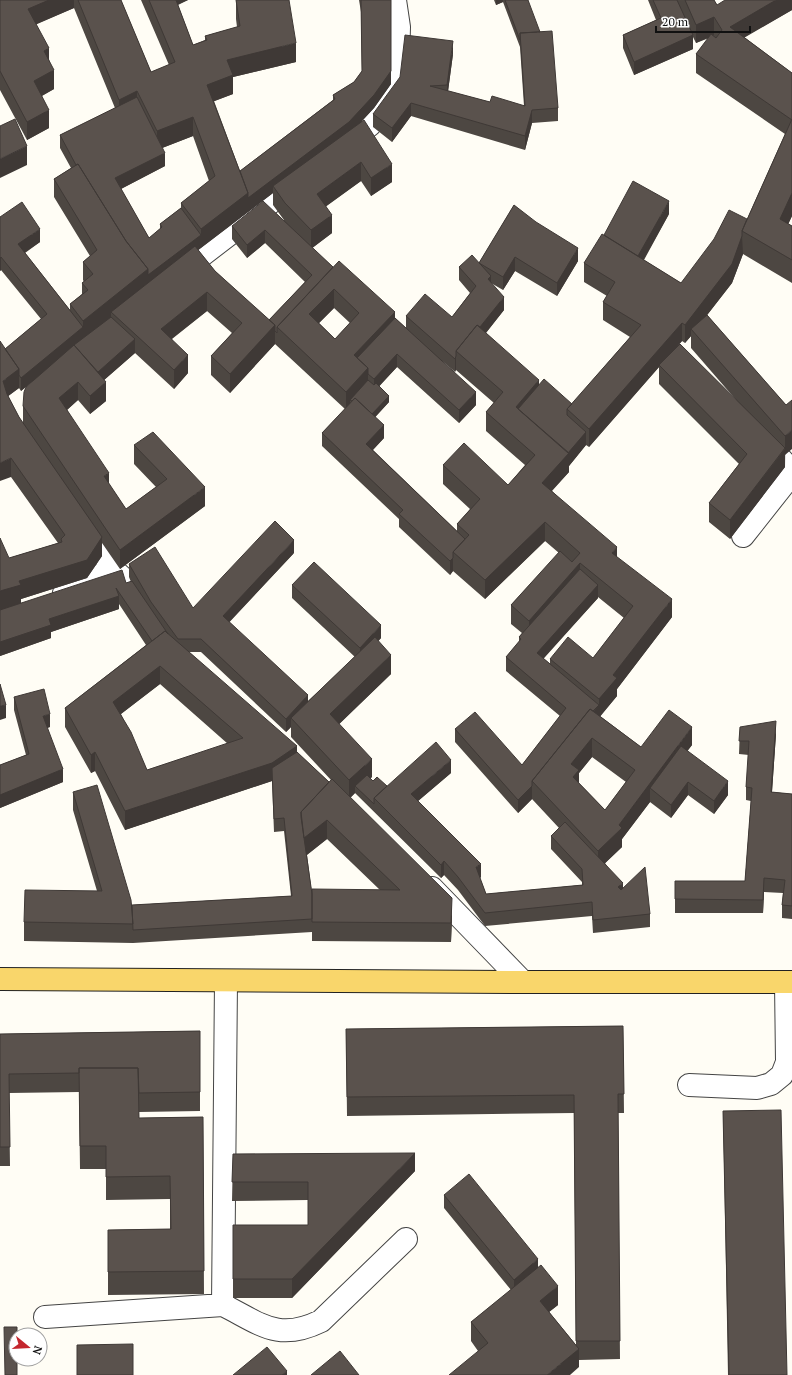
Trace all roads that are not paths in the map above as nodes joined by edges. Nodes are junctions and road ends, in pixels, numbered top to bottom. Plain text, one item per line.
1 (395, 0) edge
2 (165, 284) edge
3 (750, 425) edge
4 (792, 469) edge
5 (73, 512) edge
6 (743, 536) dead end
7 (113, 569) junction
8 (48, 598) edge
9 (153, 620) edge
10 (420, 876) edge
11 (0, 979) edge
12 (226, 981) junction
13 (523, 982) junction
14 (789, 982) edge
15 (689, 1085) dead end
16 (406, 1239) dead end
17 (223, 1305) junction
18 (45, 1317) dead end

1 - 2 street
3 - 4 street
4 - 6 street
5 - 7 street
7 - 8 street
7 - 9 street
10 - 13 street
11 - 12 main road
12 - 13 main road
12 - 17 street
13 - 14 main road
14 - 15 street
16 - 17 street
17 - 18 street

